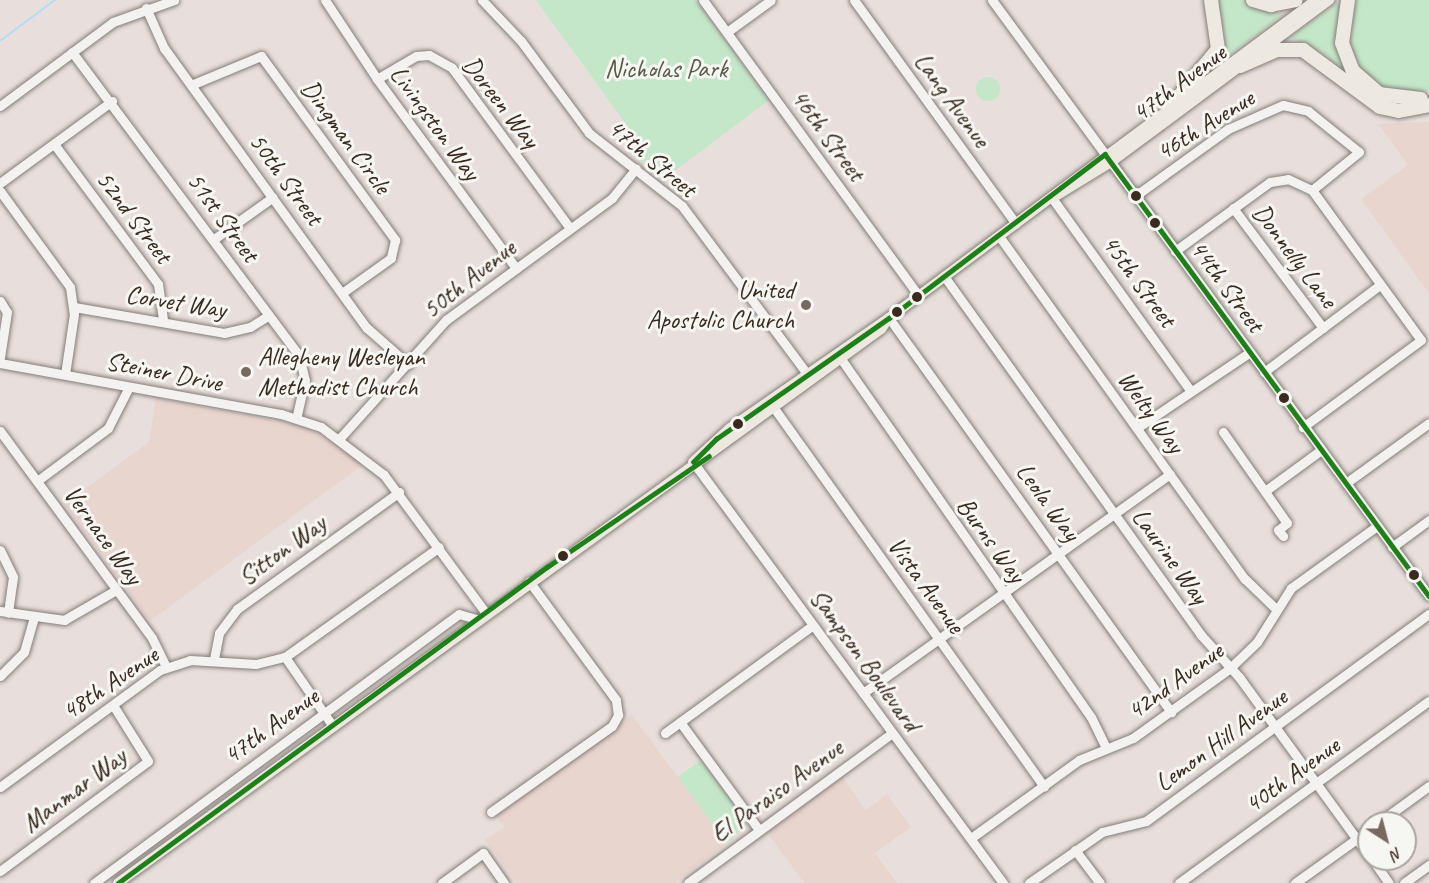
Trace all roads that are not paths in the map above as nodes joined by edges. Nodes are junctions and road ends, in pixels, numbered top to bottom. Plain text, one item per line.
1 (174, 0) edge
2 (325, 0) edge
3 (482, 0) edge
4 (703, 0) edge
5 (771, 0) edge
6 (854, 0) edge
7 (992, 0) edge
8 (1211, 0) edge
9 (1253, 0) edge
10 (1296, 0) edge
11 (1316, 0) edge
12 (1329, 0) edge
13 (1348, 0) edge
14 (146, 8) junction
15 (727, 32) junction
16 (72, 52) junction
17 (1240, 66) junction
18 (376, 79) junction
19 (191, 85) junction
20 (1429, 97) edge
21 (112, 101) junction
22 (1172, 105) junction
23 (1429, 105) edge
24 (0, 106) edge
25 (54, 144) junction
26 (1108, 158) junction
27 (636, 168) junction
28 (0, 183) edge
29 (1312, 190) junction
30 (0, 191) edge
31 (273, 196) junction
32 (1136, 196) junction
33 (1052, 198) junction
34 (1233, 208) junction
35 (1016, 224) junction
36 (570, 228) junction
37 (999, 236) junction
38 (214, 239) junction
39 (1175, 251) junction
40 (516, 267) junction
41 (944, 276) junction
42 (1380, 285) junction
43 (342, 292) junction
44 (918, 295) junction
45 (0, 301) edge
46 (74, 307) junction
47 (269, 315) junction
48 (889, 318) junction
49 (163, 321) junction
50 (876, 321) junction
51 (1323, 328) junction
52 (1250, 352) junction
53 (0, 357) edge
54 (837, 361) junction
55 (0, 363) edge
56 (408, 364) junction
57 (1264, 372) junction
58 (65, 374) junction
59 (809, 376) junction
60 (129, 387) junction
61 (1190, 390) junction
62 (774, 408) junction
63 (296, 418) junction
64 (1429, 423) edge
65 (1303, 426) junction
66 (1137, 428) junction
67 (0, 431) edge
68 (1223, 432) dead end
69 (340, 438) junction
70 (1321, 450) junction
71 (693, 462) junction
72 (1170, 474) junction
73 (37, 481) junction
74 (1346, 483) junction
75 (1264, 491) junction
76 (399, 492) junction
77 (1114, 514) junction
78 (1429, 520) edge
79 (1377, 526) junction
80 (1283, 536) dead end
81 (439, 547) junction
82 (1392, 547) junction
83 (0, 550) edge
84 (1059, 554) junction
85 (529, 580) junction
86 (116, 590) junction
87 (1003, 593) junction
88 (1429, 596) edge
89 (1275, 608) junction
90 (4, 612) edge
91 (485, 612) junction
92 (1429, 614) edge
93 (33, 620) junction
94 (476, 620) junction
95 (813, 625) junction
96 (939, 639) junction
97 (285, 657) junction
98 (214, 659) junction
99 (166, 667) junction
100 (1228, 669) junction
101 (0, 676) edge
102 (863, 693) junction
103 (1429, 701) edge
104 (113, 705) junction
105 (1171, 712) junction
106 (324, 714) junction
107 (680, 722) junction
108 (332, 725) junction
109 (1275, 727) junction
110 (665, 733) dead end
111 (892, 733) junction
112 (1105, 746) junction
113 (1317, 783) junction
114 (1044, 786) junction
115 (1429, 786) edge
116 (0, 787) edge
117 (1395, 811) edge
118 (491, 812) dead end
119 (759, 830) junction
120 (971, 838) junction
121 (1357, 839) joint
122 (1075, 850) junction
123 (1429, 865) edge
124 (0, 871) edge
125 (94, 883) edge
126 (118, 883) edge
127 (442, 883) edge
128 (504, 883) edge
129 (688, 883) edge
130 (1003, 883) edge
131 (1029, 883) edge
132 (1100, 883) edge
133 (1179, 883) edge
134 (1296, 883) edge
135 (1404, 883) edge

1 - 14 street
2 - 18 street, Livingston Way
3 - 27 street, 47th Street
4 - 15 street, 46th Street
5 - 15 street
6 - 35 street, Lang Avenue
7 - 26 street, 44th Street
8 - 22 highway
9 - 10 highway
11 - 22 main road, 47th Avenue
12 - 17 main road, 47th Avenue
13 - 20 highway
14 - 16 street
14 - 19 street, 50th Street
15 - 44 street, 46th Street
16 - 21 street, 51st Street
16 - 24 street
17 - 23 highway
17 - 26 main road, 47th Avenue
18 - 36 street, Doreen Way
18 - 40 street, Livingston Way
19 - 31 street, 50th Street
19 - 43 street, Dingman Circle
21 - 25 street
21 - 38 street, 51st Street
22 - 26 main road, 47th Avenue
25 - 28 street
25 - 49 street, 52nd Street
26 - 32 street, 44th Street
26 - 33 main road, 47th Avenue
27 - 36 street, 50th Avenue
27 - 59 street, 47th Street
29 - 32 street, 46th Avenue
29 - 34 street
29 - 42 street
30 - 46 street
31 - 38 street
31 - 43 street, 50th Street
32 - 39 street, 44th Street
33 - 35 main road, 47th Avenue
33 - 61 street, 45th Street
34 - 39 street
34 - 51 street, Donnelly Lane
35 - 37 main road, 47th Avenue
36 - 40 street, 50th Avenue
37 - 41 main road, 47th Avenue
37 - 66 street, Welty Way
38 - 47 street, 51st Street
39 - 52 street, 44th Street
40 - 56 street, 50th Avenue
41 - 44 main road, 47th Avenue
41 - 77 street, Laurine Way
42 - 51 street
42 - 65 street
43 - 56 street, 50th Street
44 - 48 main road, 47th Avenue
45 - 53 street
46 - 49 street, Corvet Way
46 - 58 street
47 - 49 street, Corvet Way
47 - 63 street, 51st Street
48 - 50 main road, 47th Avenue
48 - 54 main road, 47th Avenue
48 - 84 street, Leola Way
50 - 54 street
50 - 59 main road, 47th Avenue
51 - 57 street
52 - 57 street, 44th Street
52 - 61 street
54 - 59 main road, 47th Avenue
54 - 87 street, Burns Way
55 - 58 street, Steiner Drive
56 - 69 street, 50th Avenue
57 - 65 street, 44th Street
58 - 60 street, Steiner Drive
59 - 62 main road, 47th Avenue
59 - 71 main road, 47th Avenue
60 - 63 street, Steiner Drive
60 - 73 street
61 - 66 street
62 - 71 main road, 47th Avenue
62 - 96 street, Vista Avenue
63 - 69 street, Steiner Drive
64 - 74 street
65 - 70 street, 44th Street
66 - 72 street, Welty Way
67 - 73 street, Vernace Way
68 - 75 street
69 - 76 street, Steiner Drive
70 - 74 street, 44th Street
70 - 75 street
71 - 85 main road, 47th Avenue
71 - 95 street, Sampson Boulevard
72 - 77 street
72 - 89 street, Welty Way
73 - 86 street, Vernace Way
74 - 79 street, 44th Street
75 - 80 street
76 - 81 street, Steiner Drive
76 - 98 street, Sitton Way
77 - 84 street
77 - 100 street, Laurine Way
78 - 82 street
79 - 82 street, 44th Street
79 - 89 street, 42nd Avenue
81 - 91 street, Steiner Drive
81 - 97 street, 48th Avenue
82 - 88 street, 44th Street
83 - 90 street
84 - 87 street
84 - 105 street, Leola Way
85 - 91 main road, 47th Avenue
85 - 118 street
86 - 93 street
86 - 99 street, Vernace Way
87 - 96 street
87 - 112 street, Burns Way
89 - 100 street, 42nd Avenue
90 - 93 street
91 - 94 main road, 47th Avenue
92 - 109 street, Lemon Hill Avenue
93 - 101 street
94 - 106 street, 47th Avenue
94 - 108 main road, 47th Avenue
95 - 102 street, Sampson Boulevard
95 - 107 street
96 - 102 street
96 - 114 street, Vista Avenue
97 - 98 street, 48th Avenue
97 - 106 street
98 - 99 street, 48th Avenue
99 - 104 street, 48th Avenue
100 - 105 street, 42nd Avenue
100 - 109 street, Laurine Way
102 - 111 street, Sampson Boulevard
103 - 113 street, 40th Avenue
104 - 116 street, 48th Avenue
104 - 124 street, Manmar Way
105 - 112 street, 42nd Avenue
106 - 108 street
106 - 125 street, 47th Avenue
107 - 110 street
107 - 119 street
108 - 126 main road, 47th Avenue
109 - 113 street, Laurine Way
109 - 122 street, Lemon Hill Avenue
111 - 119 street, El Paraiso Avenue
111 - 120 street, Sampson Boulevard
112 - 114 street, 42nd Avenue
113 - 121 street, Laurine Way
113 - 133 street, 40th Avenue
114 - 120 street, 42nd Avenue
115 - 117 street
119 - 129 street, El Paraiso Avenue
120 - 130 street, Sampson Boulevard
121 - 134 street
122 - 131 street, Lemon Hill Avenue
122 - 132 street
123 - 135 street
127 - 128 street

